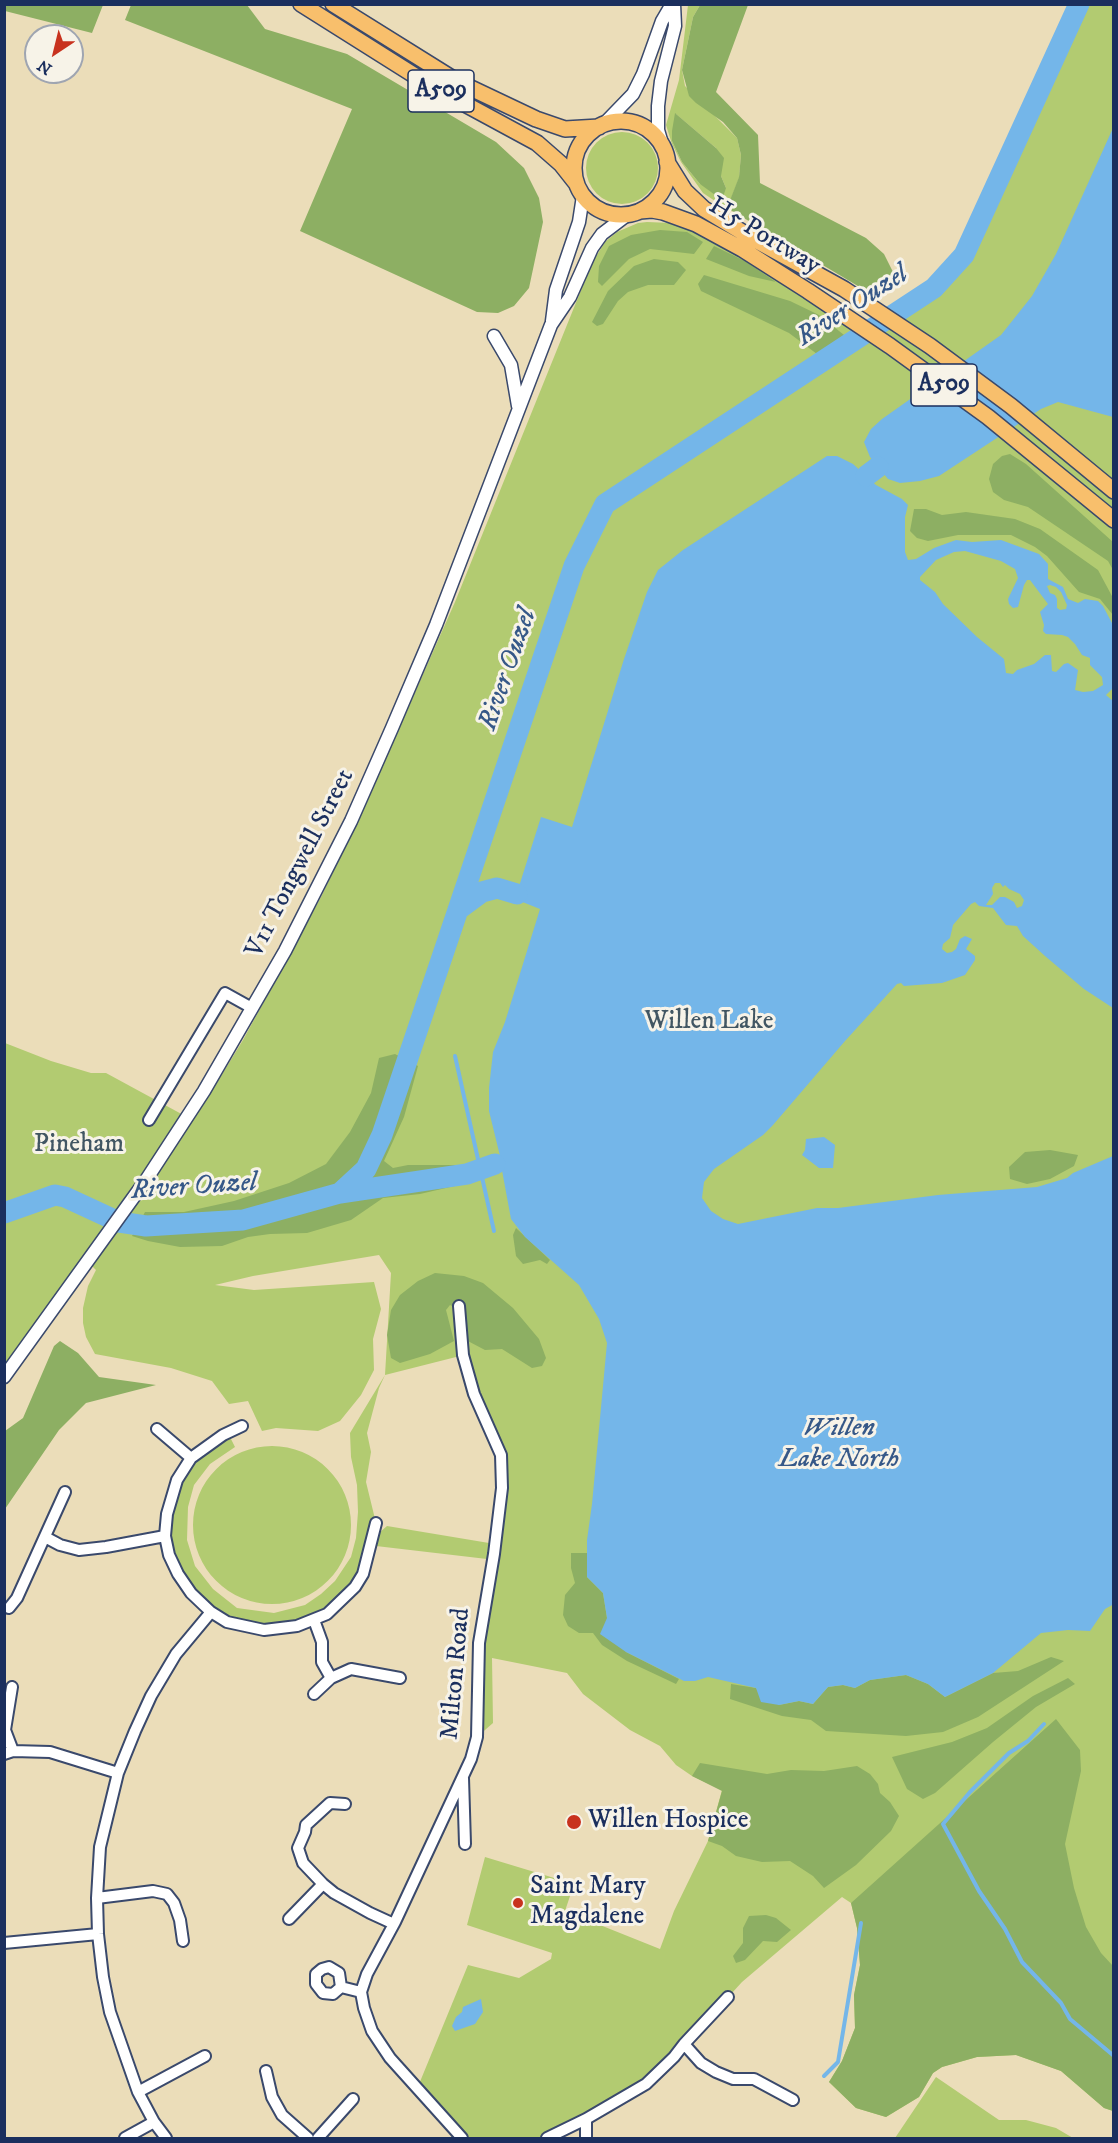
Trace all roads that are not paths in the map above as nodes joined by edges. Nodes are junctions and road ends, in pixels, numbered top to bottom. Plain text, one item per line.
1 (301, 4) edge
2 (333, 4) edge
3 (673, 4) edge
4 (601, 126) junction
5 (665, 155) junction
6 (579, 189) junction
7 (634, 213) junction
8 (726, 231) junction
9 (551, 325) junction
10 (494, 336) dead end
11 (518, 408) junction
12 (1113, 491) edge
13 (1113, 520) edge
14 (252, 1008) junction
15 (149, 1120) dead end
16 (459, 1306) dead end
17 (4, 1377) edge
18 (242, 1426) dead end
19 (157, 1429) dead end
20 (191, 1458) junction
21 (65, 1492) dead end
22 (376, 1522) dead end
23 (165, 1536) junction
24 (45, 1537) junction
25 (9, 1608) dead end
26 (211, 1612) junction
27 (314, 1620) junction
28 (400, 1677) dead end
29 (331, 1678) junction
30 (12, 1687) dead end
31 (314, 1694) dead end
32 (9, 1753) edge
33 (118, 1773) junction
34 (463, 1774) junction
35 (345, 1804) dead end
36 (465, 1844) dead end
37 (323, 1884) junction
38 (97, 1898) junction
39 (289, 1919) dead end
40 (394, 1924) junction
41 (98, 1934) junction
42 (183, 1941) dead end
43 (4, 1943) edge
44 (341, 1987) dead end
45 (361, 1992) junction
46 (728, 1997) dead end
47 (684, 2044) junction
48 (205, 2056) dead end
49 (266, 2071) dead end
50 (138, 2092) junction
51 (353, 2099) dead end
52 (793, 2100) dead end
53 (586, 2119) junction
54 (154, 2122) junction
55 (550, 2138) edge
56 (125, 2139) edge
57 (166, 2139) edge
58 (308, 2139) edge
59 (318, 2139) edge
60 (462, 2139) edge
61 (586, 2139) edge

1 - 6 main road, A509
2 - 4 main road, A509
3 - 4 street
3 - 5 street
4 - 5 main road, A509
4 - 6 main road
5 - 7 main road
5 - 8 main road, H5 Portway / A509
6 - 7 main road, A509
6 - 9 street, V11 Tongwell Street
7 - 8 main road, H5 Portway / A509
7 - 9 street, V11 Tongwell Street
8 - 12 main road, H5 Portway / A509
8 - 13 main road, H5 Portway / A509
9 - 11 street, V11 Tongwell Street
10 - 11 street
11 - 14 street, V11 Tongwell Street
14 - 15 street
14 - 17 street, V11 Tongwell Street
16 - 34 street, Milton Road
18 - 20 street
19 - 20 street
20 - 23 street
21 - 24 street
22 - 27 street
23 - 24 street
23 - 26 street
24 - 25 street
26 - 27 street
26 - 33 street
27 - 29 street
28 - 29 street
29 - 31 street
30 - 32 street
32 - 33 street
33 - 38 street
34 - 36 street
34 - 40 street, Milton Road
35 - 37 street
37 - 39 street
37 - 40 street
38 - 41 street
38 - 42 street
40 - 45 street, Milton Road
41 - 43 street
41 - 50 street
44 - 45 street
45 - 60 street
46 - 47 street
47 - 52 street
47 - 53 street
48 - 50 street
49 - 58 street
50 - 54 street
51 - 59 street
53 - 55 street
53 - 61 street
54 - 56 street
54 - 57 street

